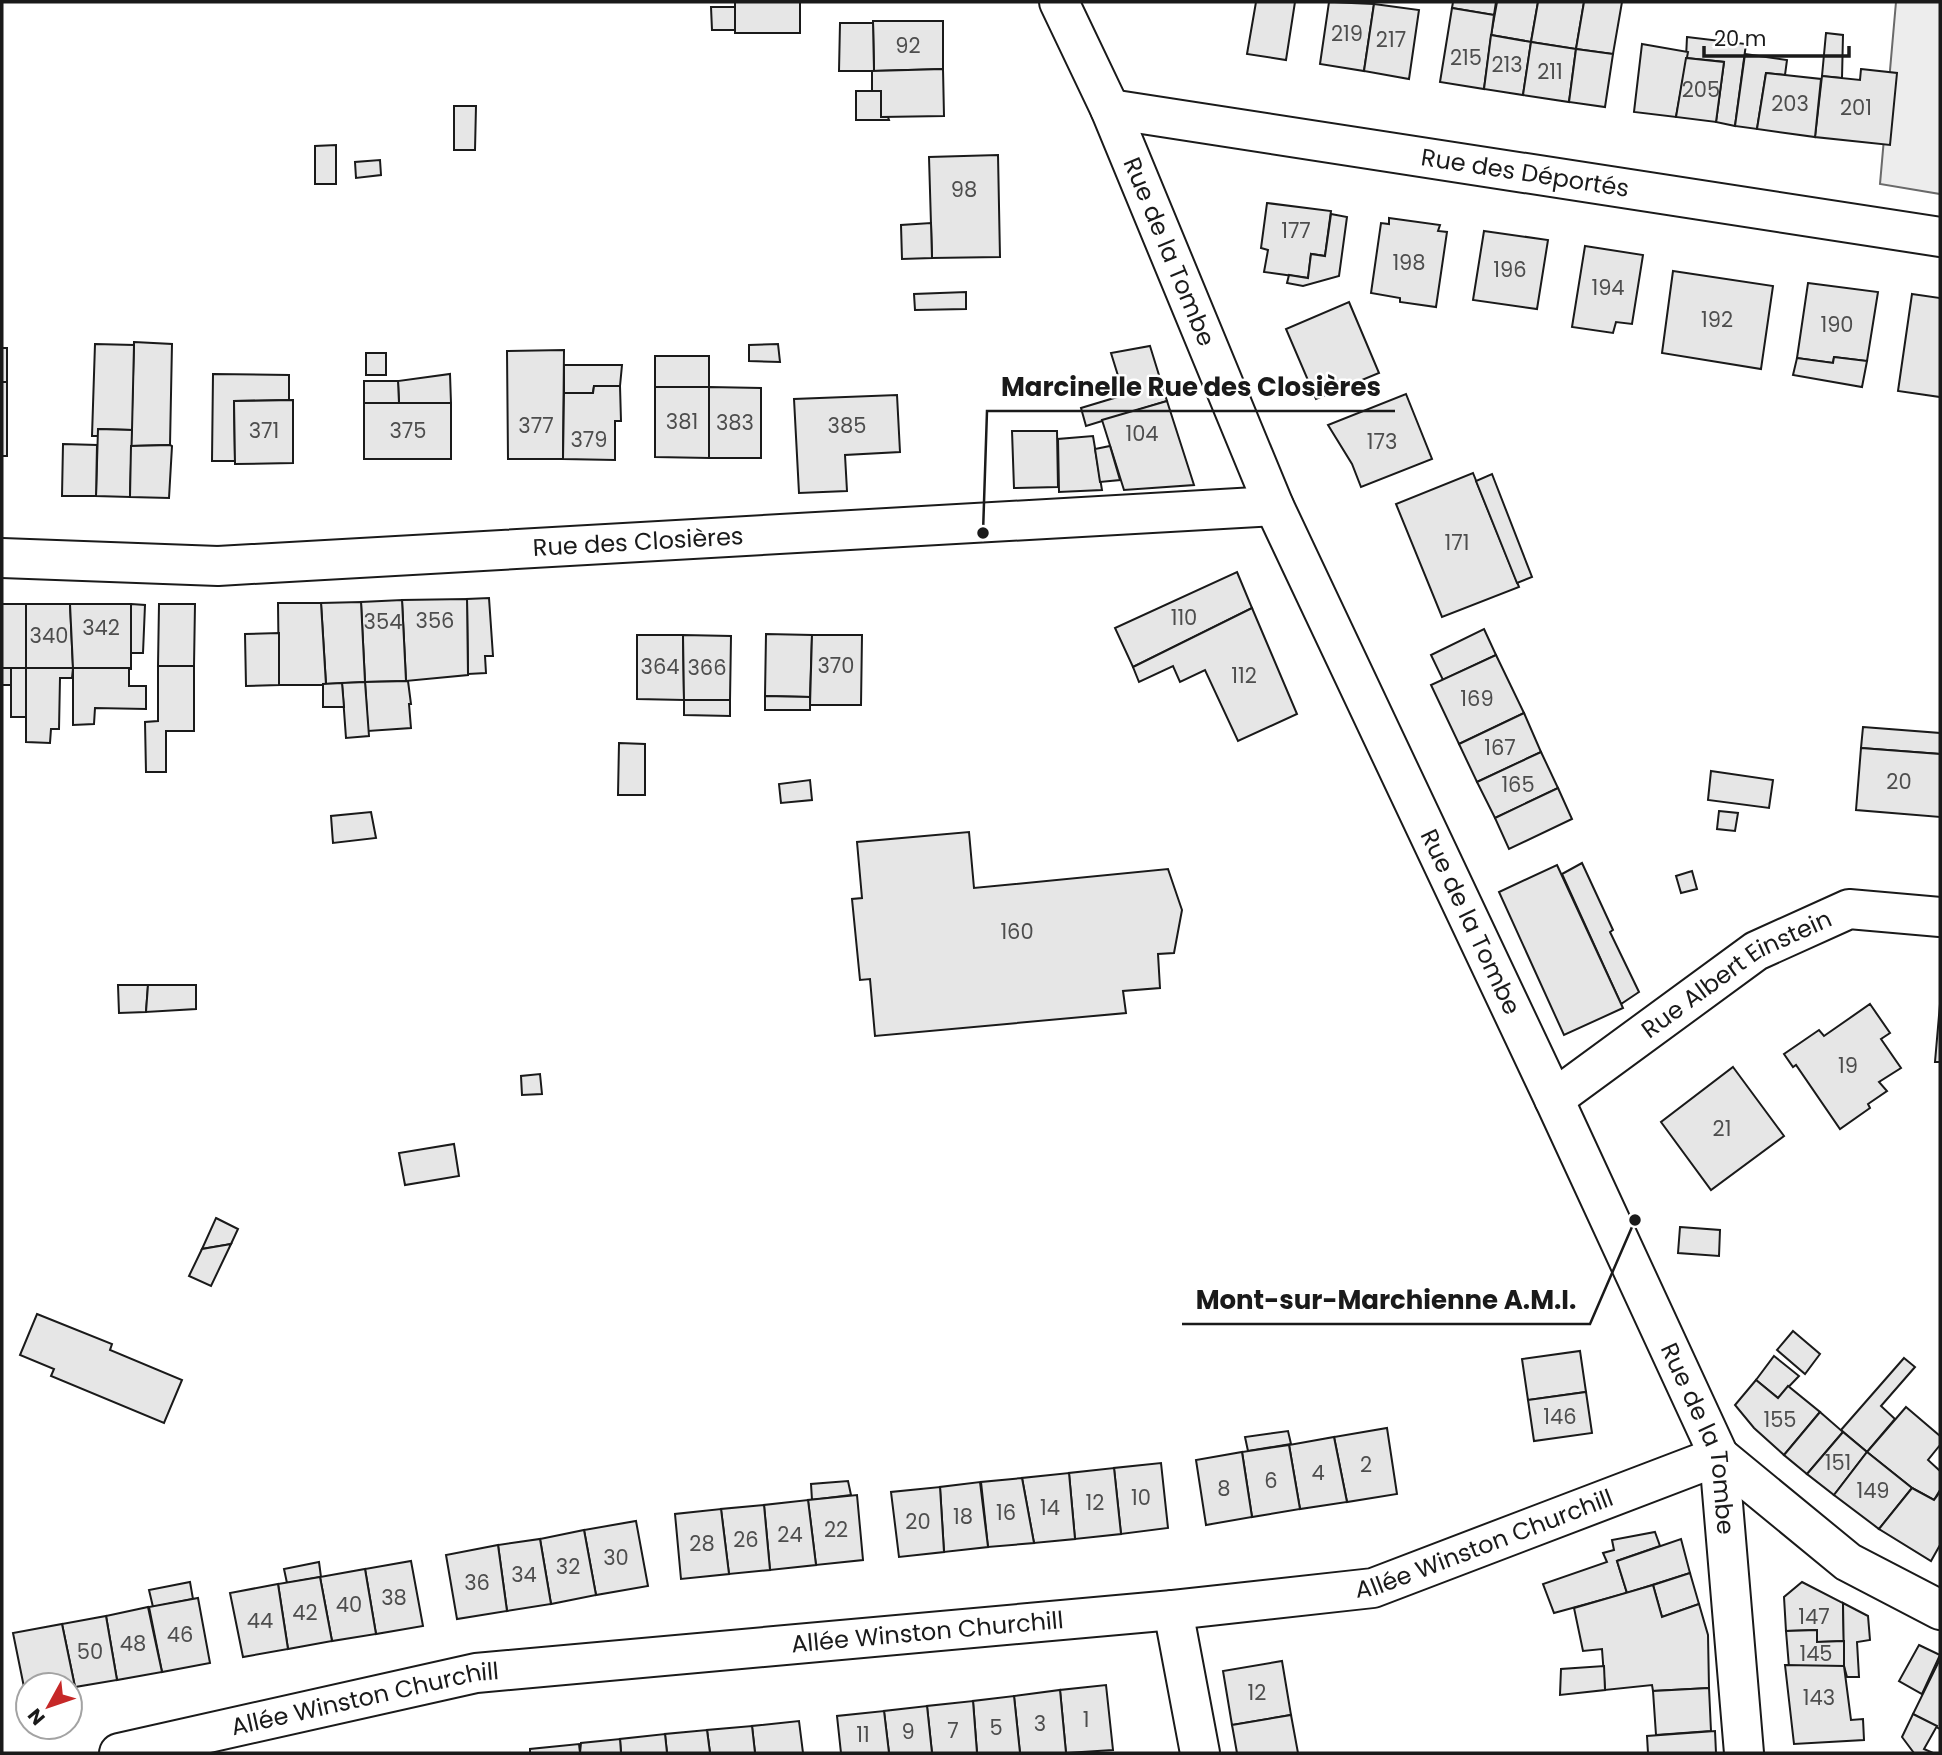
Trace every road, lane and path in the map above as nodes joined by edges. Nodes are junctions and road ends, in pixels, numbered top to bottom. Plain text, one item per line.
1 (1059, 2) edge
2 (1110, 109) junction
3 (1940, 237) edge
4 (1274, 506) junction
5 (2, 558) edge
6 (1940, 917) edge
7 (1555, 1099) junction
8 (1719, 1456) junction
9 (1173, 1609) junction
10 (1940, 1610) edge
11 (241, 1740) edge
12 (119, 1753) edge
13 (1199, 1753) edge
14 (1744, 1753) edge

1 - 2 street, Rue de la Tombe
2 - 3 street, Rue des Déportés
2 - 4 street, Rue de la Tombe
4 - 5 street, Rue des Closières
4 - 7 street, Rue de la Tombe
6 - 7 street, Rue Albert Einstein
7 - 8 street, Rue de la Tombe
8 - 9 street, Allée Winston Churchill
8 - 10 street
8 - 14 street, Rue de la Tombe
9 - 11 street, Allée Winston Churchill
9 - 13 street
11 - 12 street, Allée Winston Churchill

